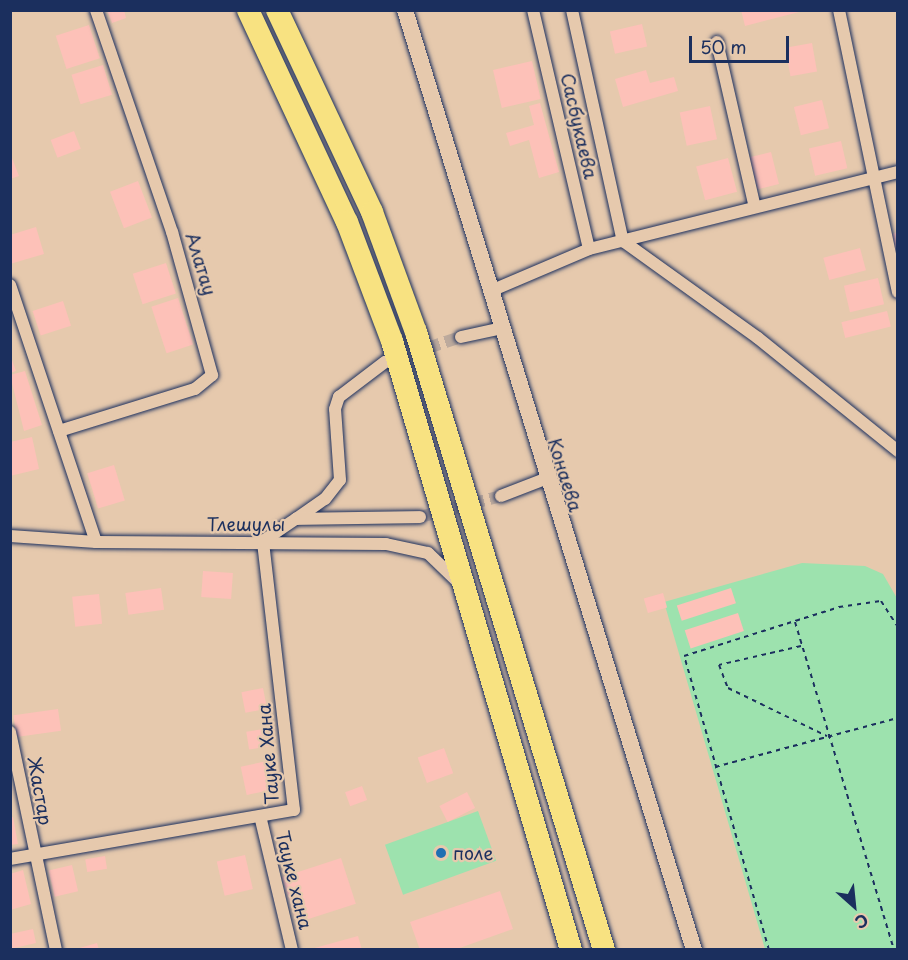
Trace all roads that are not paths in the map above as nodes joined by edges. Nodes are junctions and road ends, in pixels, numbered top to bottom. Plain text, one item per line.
1 (96, 10) edge
2 (248, 10) edge
3 (277, 10) edge
4 (405, 10) edge
5 (533, 10) edge
6 (572, 10) edge
7 (839, 10) edge
8 (717, 42) dead end
9 (897, 172) edge
10 (873, 177) junction
11 (754, 204) junction
12 (623, 241) junction
13 (589, 249) junction
14 (10, 285) edge
15 (493, 291) junction
16 (897, 292) edge
17 (503, 328) junction
18 (461, 336) tunnel mouth
19 (384, 362) tunnel mouth
20 (59, 432) junction
21 (897, 451) edge
22 (545, 479) junction
23 (501, 496) tunnel mouth
24 (420, 517) tunnel mouth
25 (296, 519) junction
26 (10, 536) edge
27 (96, 542) junction
28 (263, 542) junction
29 (465, 590) junction
30 (10, 732) edge
31 (261, 819) junction
32 (33, 856) junction
33 (10, 859) edge
34 (56, 950) edge
35 (292, 950) edge
36 (571, 950) edge
37 (604, 950) edge
38 (694, 950) edge

1 - 20 street, Алатау
2 - 29 highway
3 - 37 highway
4 - 15 main road, Конаева
5 - 13 street, Сасбукаева
6 - 12 street, Сасбукаева
7 - 10 street
8 - 11 street
9 - 10 street
10 - 11 street
10 - 16 street
11 - 12 street
12 - 13 street
12 - 21 street
13 - 15 street
14 - 20 street
15 - 17 main road, Конаева
17 - 18 street
17 - 22 main road, Конаева
19 - 25 street
20 - 27 street
22 - 23 street
22 - 38 main road, Конаева
24 - 25 street
25 - 28 street
26 - 27 street, Тлешулы
27 - 28 street, Тлешулы
28 - 29 street, Тлешулы
28 - 31 street, Тауке Хана
29 - 36 highway
30 - 32 street, Жастар
31 - 32 street, Тауке Хана
31 - 35 street, Тауке хана
32 - 33 street
32 - 34 street, Жастар

